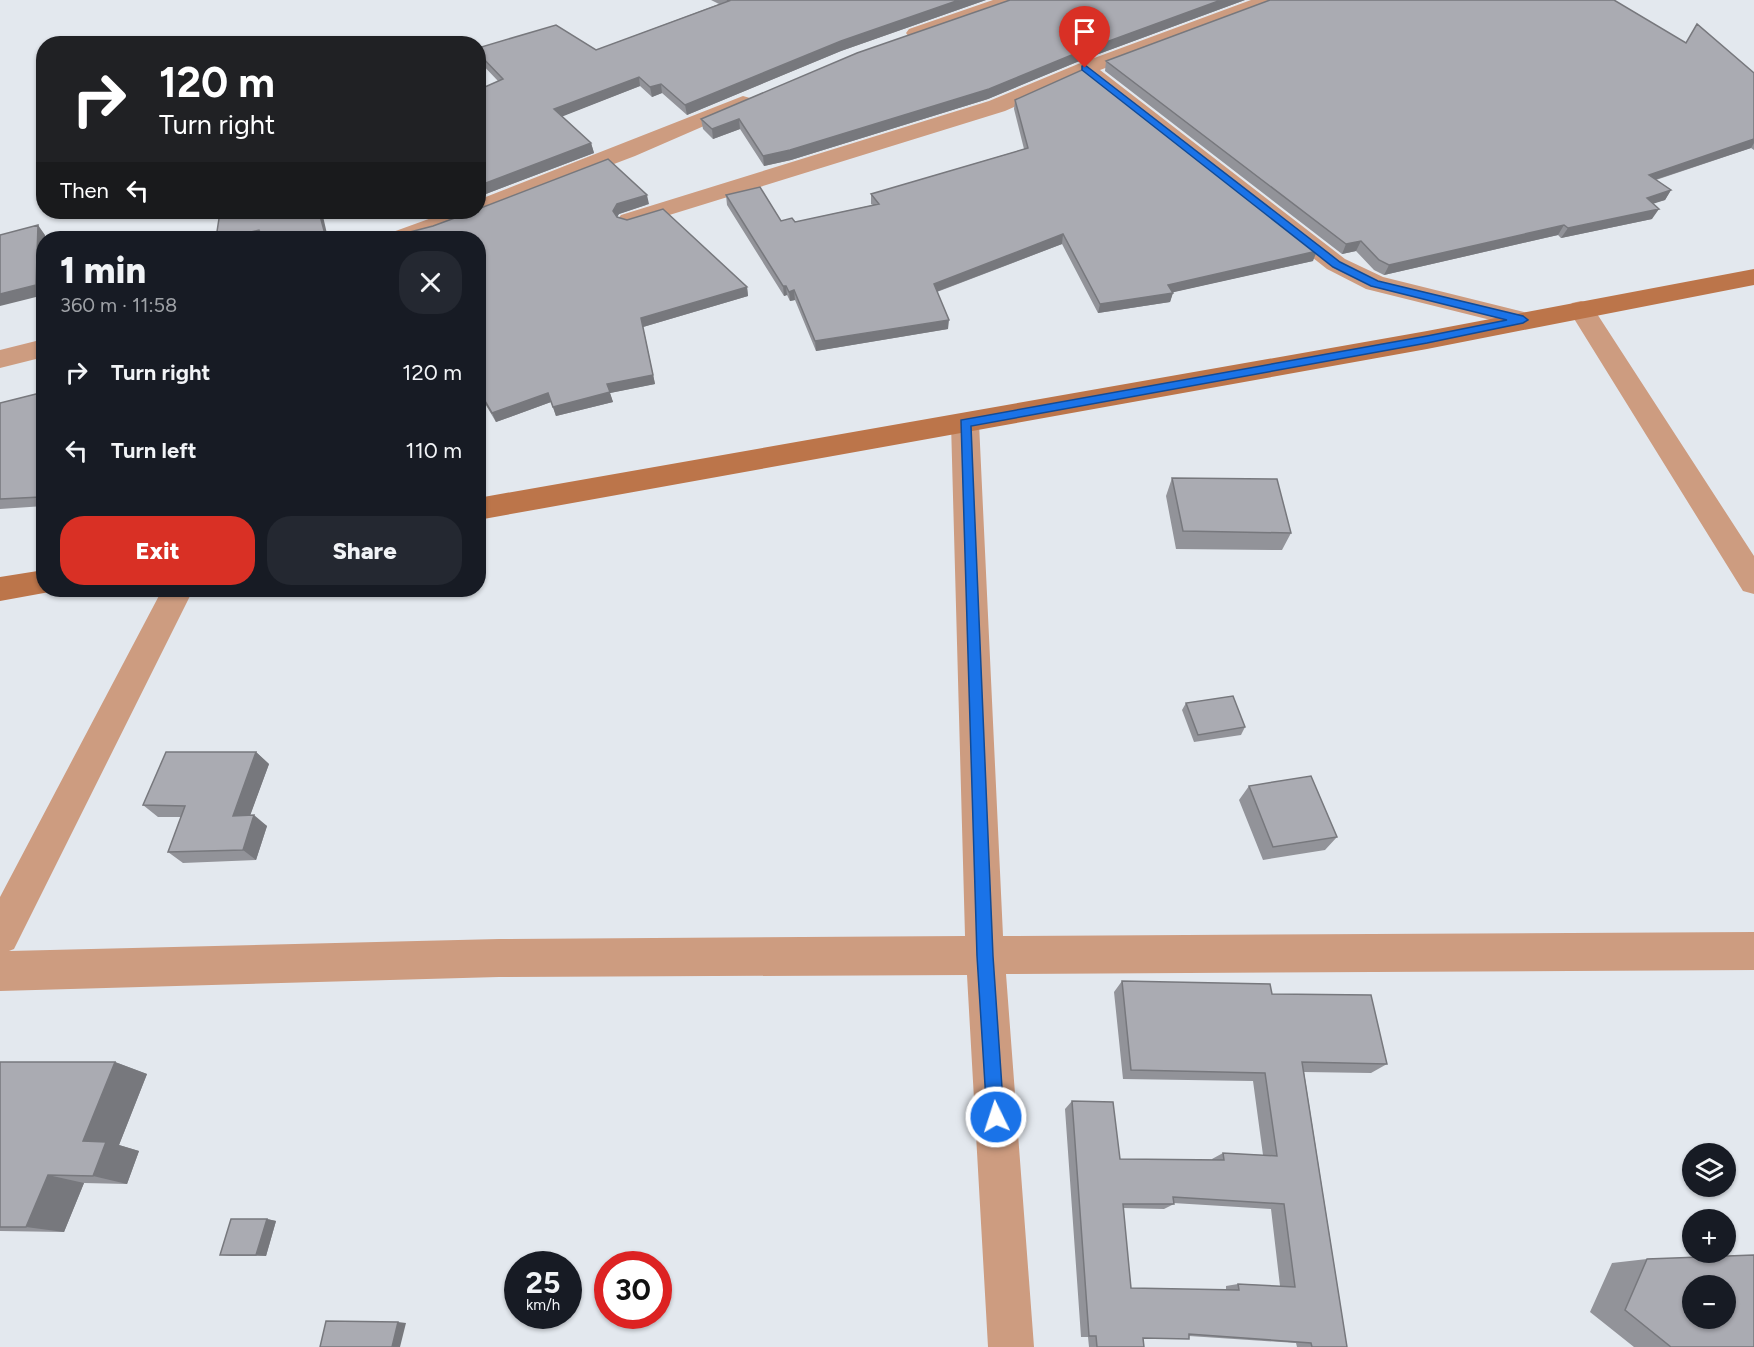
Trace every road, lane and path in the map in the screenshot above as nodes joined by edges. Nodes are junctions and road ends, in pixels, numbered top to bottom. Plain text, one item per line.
1 (1011, 0) edge
2 (1269, 0) edge
3 (981, 4) edge
4 (902, 38) edge
5 (1085, 68) junction
6 (765, 93) edge
7 (486, 205) edge
8 (450, 219) edge
9 (629, 220) edge
10 (417, 231) edge
11 (1754, 277) edge
12 (1581, 309) junction
13 (1523, 320) junction
14 (36, 350) edge
15 (0, 358) edge
16 (965, 423) junction
17 (486, 508) edge
18 (1754, 582) edge
19 (36, 583) edge
20 (0, 589) edge
21 (173, 597) edge
22 (0, 936) edge
23 (1754, 951) edge
24 (985, 956) junction
25 (0, 971) edge
26 (1011, 1347) edge

1 - 3 street
2 - 5 street
3 - 4 street
5 - 9 street
5 - 13 street
6 - 7 street
8 - 10 street
11 - 12 main road
12 - 13 main road
12 - 18 street
13 - 16 main road
14 - 15 street
16 - 17 main road
16 - 24 street
19 - 20 main road
21 - 22 street
23 - 24 street
24 - 25 street
24 - 26 street

